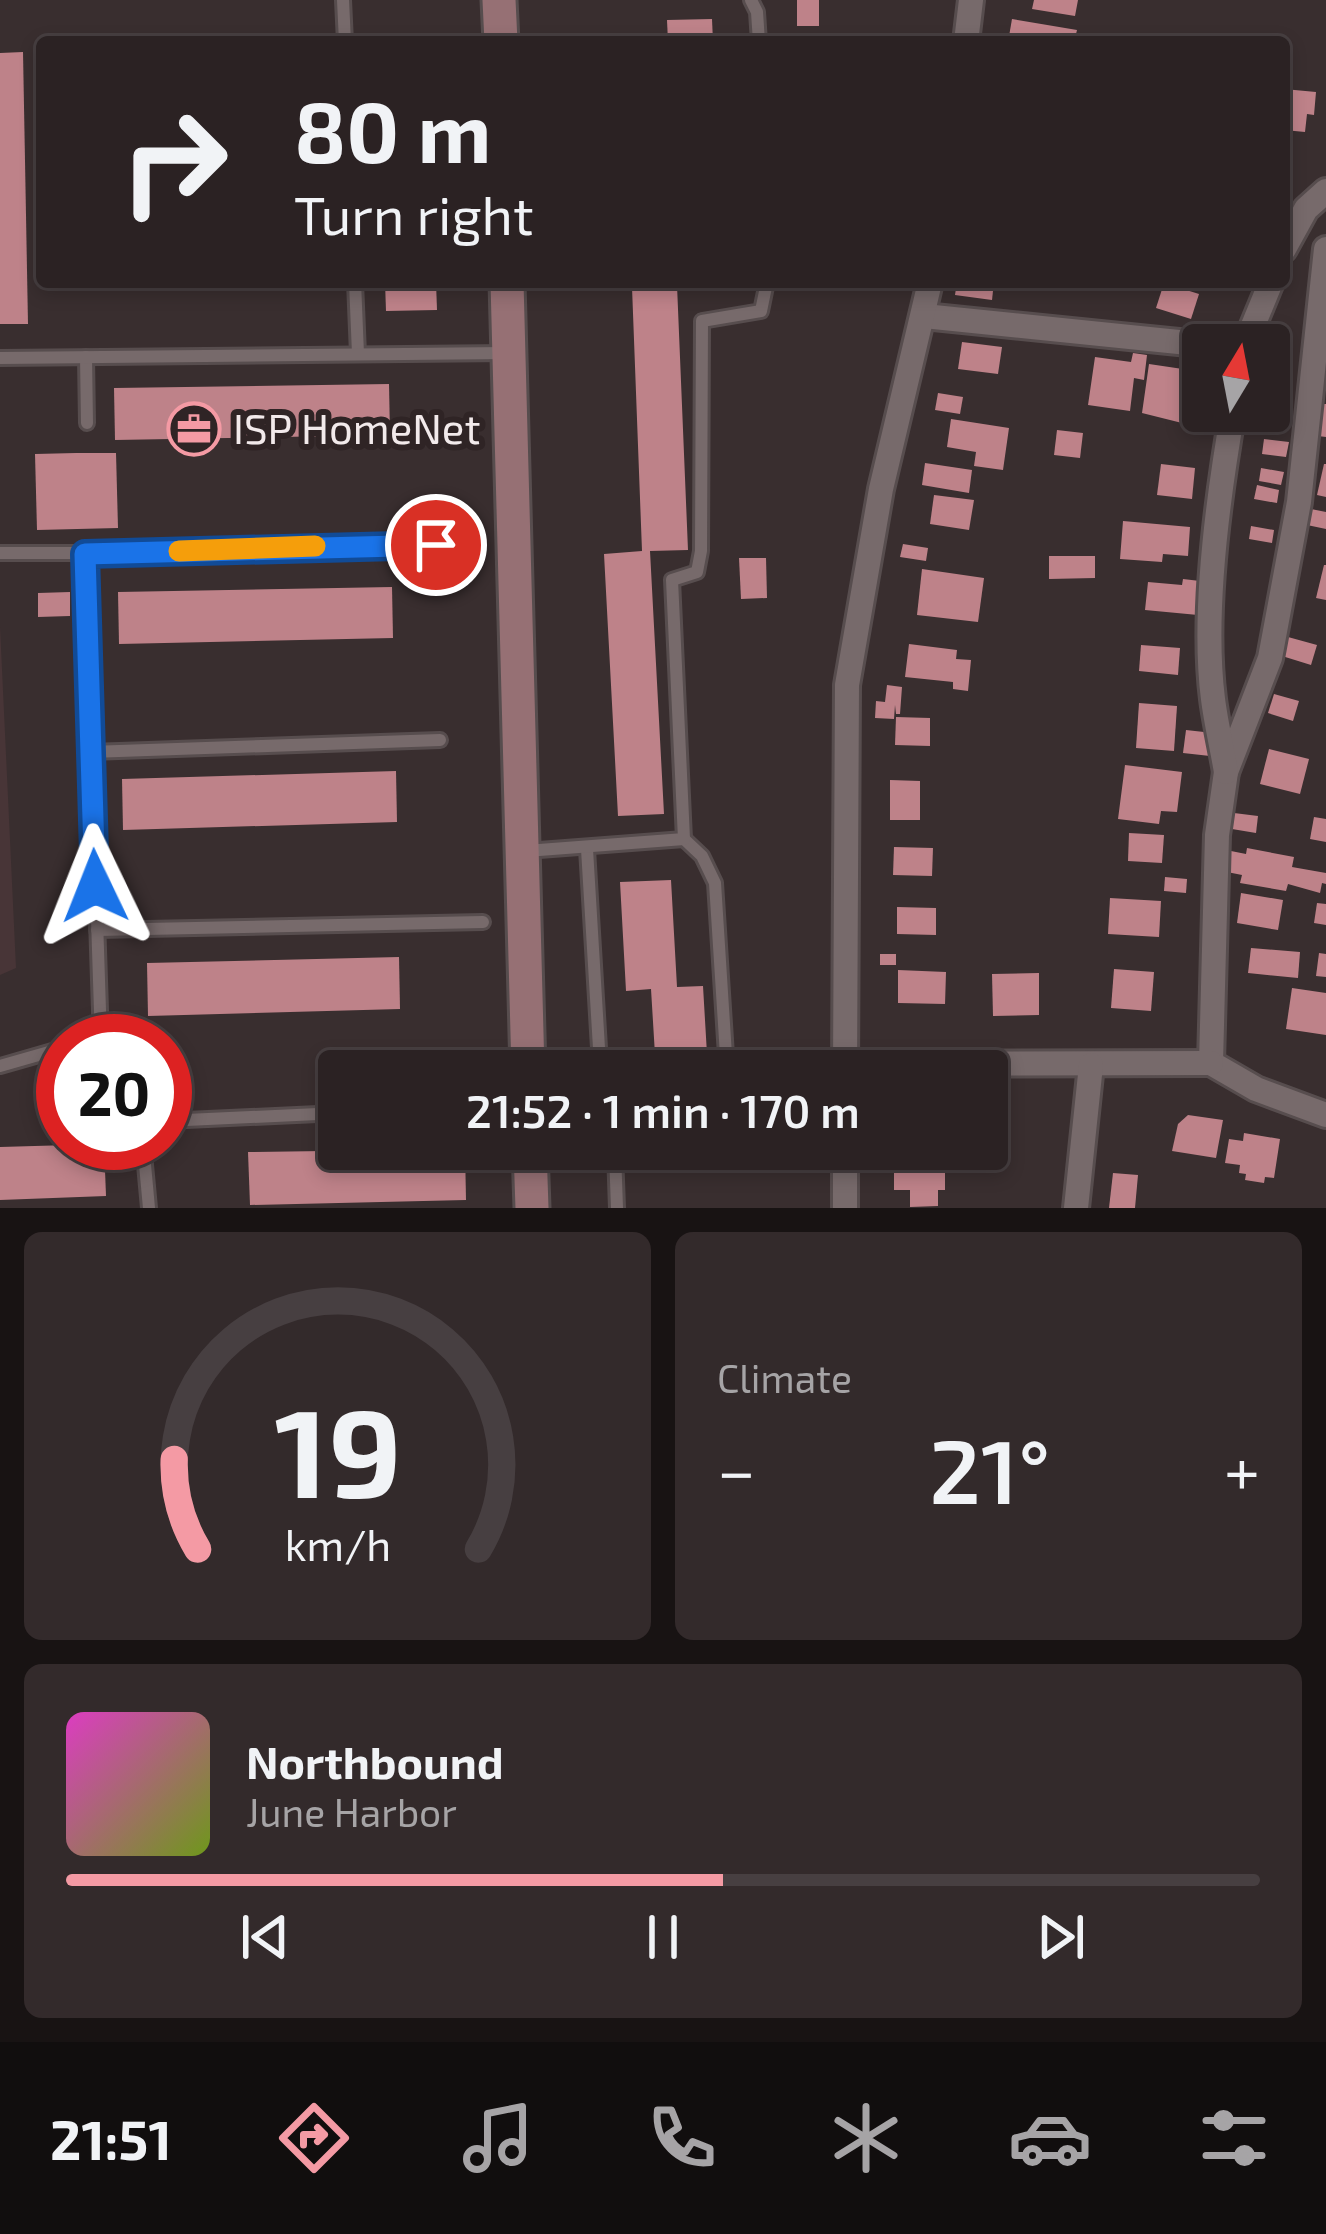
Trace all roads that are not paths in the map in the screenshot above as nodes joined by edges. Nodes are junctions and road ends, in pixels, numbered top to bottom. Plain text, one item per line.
1 (343, 0) edge
2 (500, 0) edge
3 (751, 0) edge
4 (971, 0) edge
5 (345, 36) edge
6 (501, 36) edge
7 (758, 36) edge
8 (967, 36) edge
9 (1326, 190) edge
10 (1290, 238) edge
11 (1326, 249) edge
12 (355, 288) edge
13 (507, 288) edge
14 (766, 288) edge
15 (929, 288) edge
16 (1268, 288) edge
17 (924, 316) junction
18 (1253, 324) edge
19 (1182, 342) edge
20 (508, 352) junction
21 (358, 354) junction
22 (86, 357) junction
23 (0, 358) edge
24 (87, 423) dead end
25 (1230, 432) edge
26 (436, 545) dead end
27 (0, 554) edge
28 (85, 554) junction
29 (440, 740) dead end
30 (90, 752) junction
31 (1226, 772) junction
32 (684, 839) junction
33 (586, 849) junction
34 (522, 852) junction
35 (483, 922) dead end
36 (97, 930) junction
37 (100, 1014) edge
38 (599, 1048) dead end
39 (527, 1050) edge
40 (726, 1050) edge
41 (845, 1050) edge
42 (36, 1056) edge
43 (1008, 1063) edge
44 (1211, 1063) junction
45 (1091, 1065) junction
46 (0, 1066) edge
47 (318, 1114) edge
48 (1326, 1115) edge
49 (192, 1120) edge
50 (145, 1170) edge
51 (531, 1170) edge
52 (616, 1170) edge
53 (845, 1170) edge
54 (149, 1208) edge
55 (532, 1208) edge
56 (617, 1208) edge
57 (845, 1208) edge
58 (1076, 1208) edge

1 - 5 lane
2 - 6 street
3 - 7 lane
4 - 8 street
9 - 10 street
11 - 31 street
12 - 21 lane
13 - 20 street
14 - 32 lane
15 - 17 street
16 - 18 street
17 - 19 street
17 - 41 street
20 - 21 lane
20 - 34 street
21 - 22 lane
22 - 23 lane
22 - 24 lane
25 - 31 street
26 - 28 lane
27 - 28 lane
28 - 30 lane
29 - 30 lane
30 - 36 lane
31 - 44 street
32 - 33 lane
32 - 40 lane
33 - 34 lane
33 - 38 lane
34 - 39 street
35 - 36 lane
36 - 37 lane
42 - 46 lane
43 - 45 street
44 - 45 street
44 - 48 street
45 - 58 street
47 - 49 lane
50 - 54 lane
51 - 55 street
52 - 56 lane
53 - 57 street

